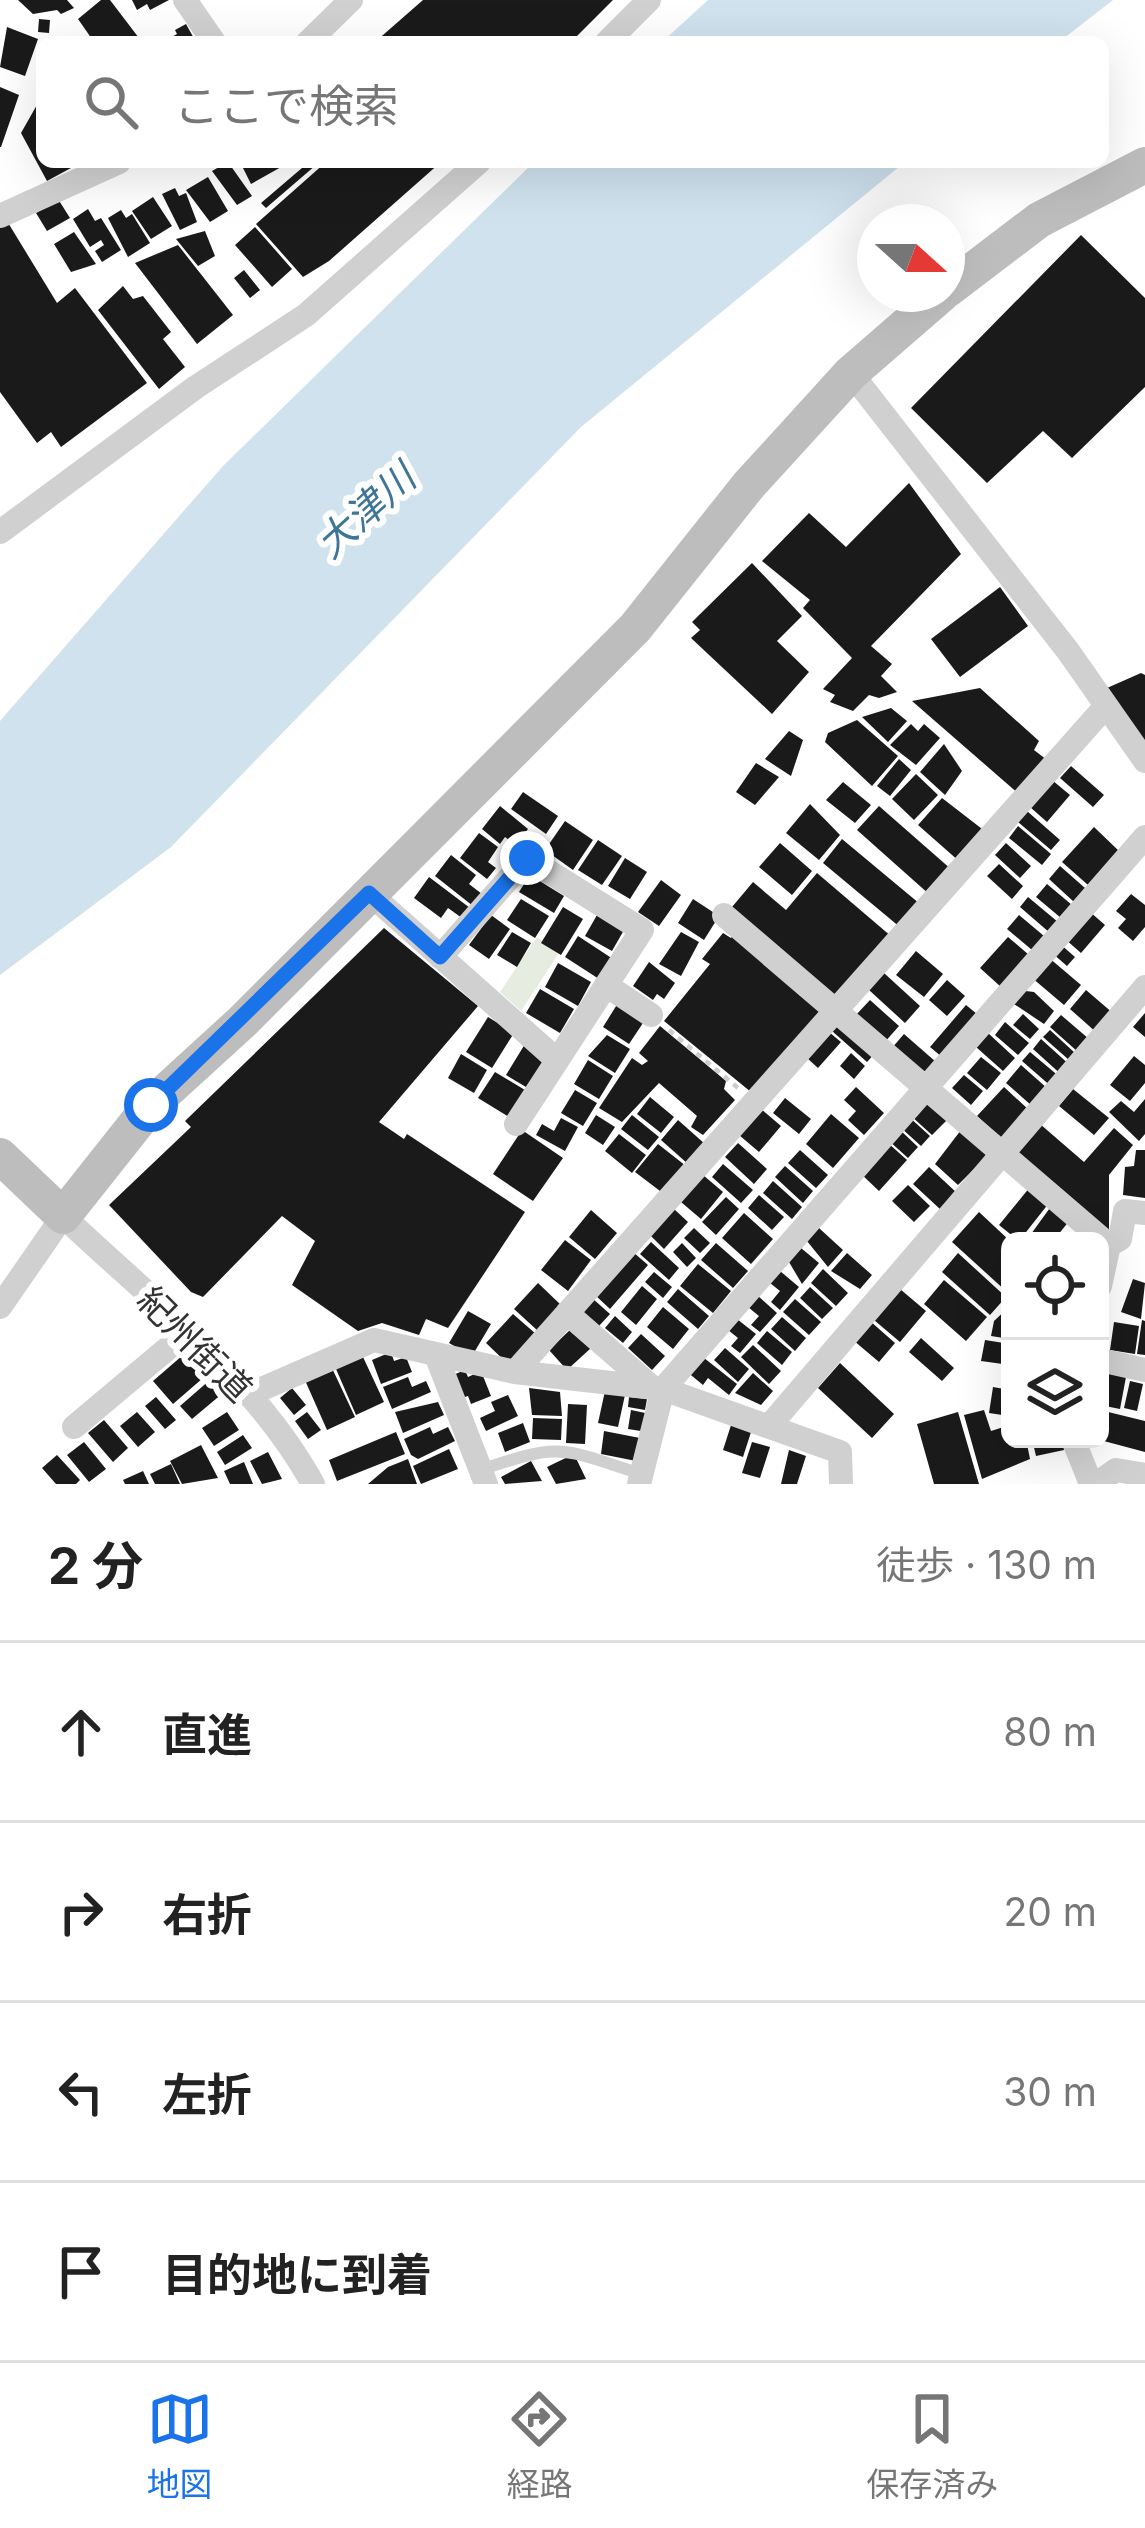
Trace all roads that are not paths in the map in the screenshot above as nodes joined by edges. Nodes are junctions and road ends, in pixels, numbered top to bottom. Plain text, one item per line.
1 (185, 0) edge
2 (351, 0) edge
3 (650, 0) edge
4 (210, 36) edge
5 (314, 36) edge
6 (613, 36) edge
7 (1145, 165) edge
8 (106, 168) edge
9 (472, 168) edge
10 (0, 216) edge
11 (965, 277) edge
12 (922, 312) edge
13 (851, 374) junction
14 (0, 532) edge
15 (1106, 707) junction
16 (1145, 761) edge
17 (1145, 836) edge
18 (369, 893) junction
19 (724, 915) dead end
20 (440, 957) junction
21 (606, 985) junction
22 (1145, 987) edge
23 (835, 1009) junction
24 (651, 1015) road end
25 (557, 1060) junction
26 (923, 1087) junction
27 (516, 1124) dead end
28 (1001, 1154) junction
29 (0, 1156) edge
30 (56, 1210) junction
31 (1145, 1213) edge
32 (1094, 1232) edge
33 (1109, 1245) edge
34 (0, 1307) edge
35 (567, 1312) junction
36 (186, 1333) junction
37 (436, 1354) junction
38 (1109, 1362) edge
39 (1145, 1370) edge
40 (515, 1372) junction
41 (658, 1388) junction
42 (248, 1395) junction
43 (771, 1424) junction
44 (74, 1427) dead end
45 (1077, 1448) edge
46 (1145, 1474) edge
47 (483, 1477) edge
48 (641, 1479) edge
49 (305, 1482) edge
50 (841, 1484) edge
51 (1094, 1484) edge

1 - 4 street
2 - 5 street
3 - 6 street
7 - 11 street
8 - 10 street
9 - 14 street
12 - 13 street
13 - 15 street
13 - 18 street
15 - 16 street
15 - 23 street
17 - 26 street
18 - 20 street
18 - 30 street
19 - 23 street
20 - 21 street
20 - 25 street
21 - 24 street
21 - 25 street
22 - 28 street
23 - 26 street
23 - 35 street
25 - 27 street
26 - 28 street
26 - 41 street
28 - 32 street
28 - 43 street
29 - 30 street
30 - 34 street
30 - 36 street, 紀州街道
31 - 33 street
35 - 40 street
35 - 41 street
36 - 42 street, 紀州街道
36 - 44 street
37 - 40 street
37 - 42 street
37 - 47 street
38 - 39 street
40 - 41 street
41 - 43 street
41 - 48 street
42 - 49 street, 紀州街道
43 - 50 street
45 - 51 street
46 - 51 street
47 - 48 lane

